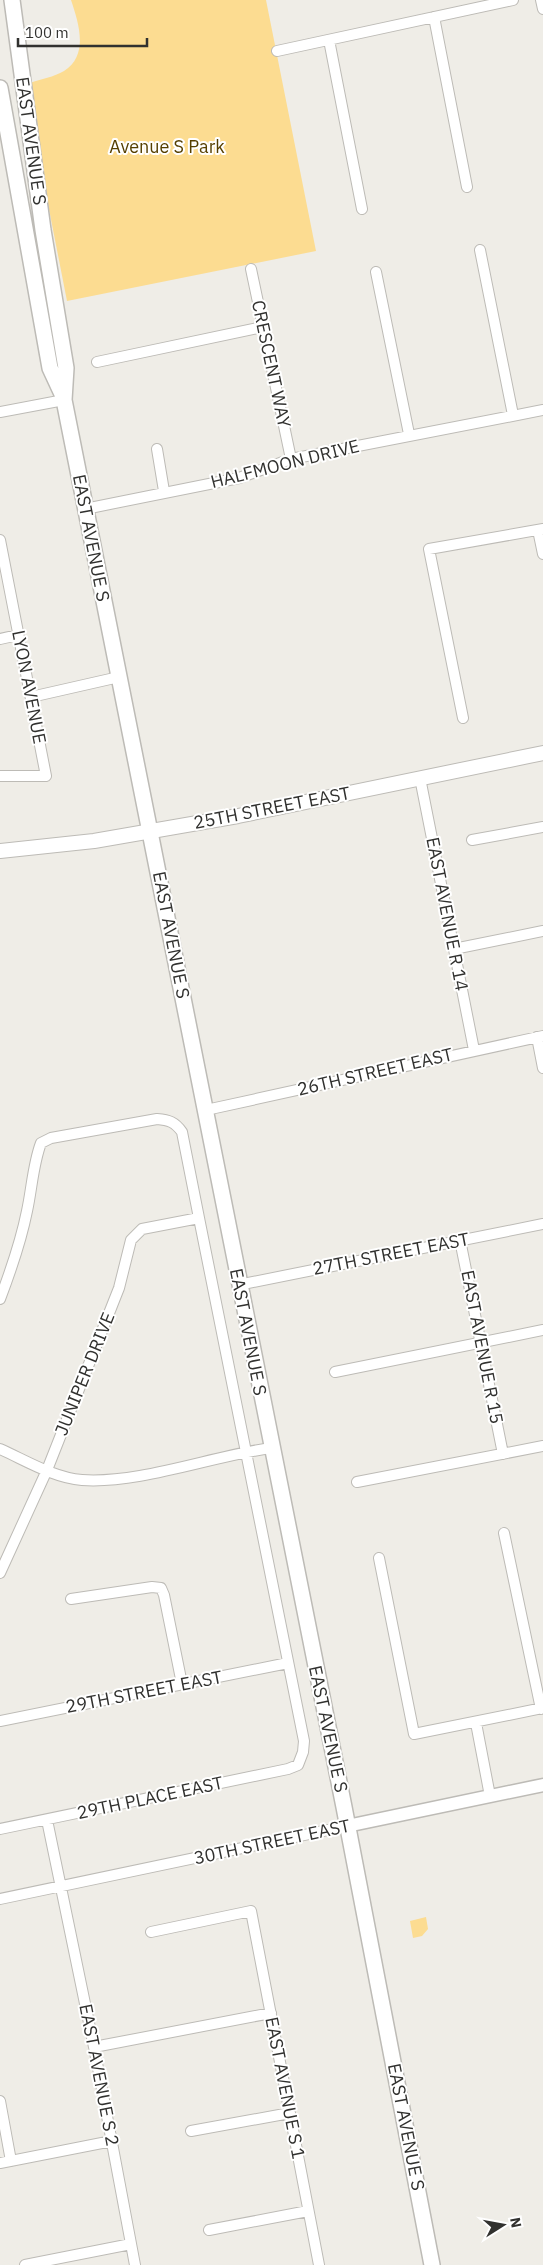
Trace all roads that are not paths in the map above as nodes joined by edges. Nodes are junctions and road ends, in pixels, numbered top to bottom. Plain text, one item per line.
1 (12, 0) edge
2 (513, 0) edge
3 (541, 0) edge
4 (543, 10) edge
5 (434, 17) junction
6 (329, 40) junction
7 (276, 51) dead end
8 (0, 88) edge
9 (467, 187) dead end
10 (362, 209) dead end
11 (480, 250) dead end
12 (251, 269) dead end
13 (376, 272) dead end
14 (263, 327) junction
15 (97, 362) dead end
16 (64, 400) junction
17 (543, 410) edge
18 (0, 412) edge
19 (513, 415) junction
20 (409, 434) junction
21 (157, 449) dead end
22 (291, 459) junction
23 (164, 491) junction
24 (86, 509) junction
25 (541, 529) edge
26 (0, 540) edge
27 (543, 554) edge
28 (18, 635) junction
29 (0, 639) edge
30 (119, 677) junction
31 (31, 697) junction
32 (463, 718) dead end
33 (543, 753) edge
34 (0, 776) edge
35 (420, 778) junction
36 (543, 827) edge
37 (150, 830) junction
38 (472, 840) dead end
39 (0, 851) edge
40 (543, 931) edge
41 (454, 948) junction
42 (540, 1036) edge
43 (474, 1050) junction
44 (543, 1068) edge
45 (206, 1110) junction
46 (199, 1218) junction
47 (543, 1224) edge
48 (460, 1240) junction
49 (238, 1285) junction
50 (0, 1299) edge
51 (543, 1330) edge
52 (481, 1343) junction
53 (335, 1372) dead end
54 (543, 1446) edge
55 (0, 1448) edge
56 (271, 1448) junction
57 (245, 1451) junction
58 (503, 1454) junction
59 (47, 1470) junction
60 (357, 1482) dead end
61 (504, 1533) dead end
62 (379, 1558) dead end
63 (0, 1573) edge
64 (71, 1599) dead end
65 (288, 1663) junction
66 (182, 1684) junction
67 (542, 1708) edge
68 (0, 1721) edge
69 (476, 1723) junction
70 (298, 1764) joint
71 (543, 1785) edge
72 (490, 1796) junction
73 (47, 1820) junction
74 (347, 1826) junction
75 (0, 1829) edge
76 (60, 1886) junction
77 (0, 1899) edge
78 (151, 1932) dead end
79 (270, 2013) junction
80 (94, 2046) junction
81 (0, 2101) edge
82 (290, 2113) junction
83 (191, 2132) dead end
84 (112, 2141) junction
85 (11, 2161) junction
86 (0, 2163) edge
87 (308, 2211) junction
88 (209, 2230) dead end
89 (131, 2244) junction
90 (25, 2265) edge
91 (135, 2265) edge
92 (319, 2265) edge
93 (432, 2265) edge

1 - 16 main road, EAST AVENUE S
2 - 5 street
3 - 4 street
5 - 6 street
5 - 9 street
6 - 7 street
6 - 10 street
8 - 16 main road, EAST AVENUE S
11 - 19 street
12 - 14 street, CRESCENT WAY
13 - 20 street
14 - 15 street
14 - 22 street, CRESCENT WAY
16 - 18 street
16 - 24 main road, EAST AVENUE S
17 - 19 street, HALFMOON DRIVE
19 - 20 street, HALFMOON DRIVE
20 - 22 street, HALFMOON DRIVE
21 - 23 street
22 - 23 street, HALFMOON DRIVE
23 - 24 street, HALFMOON DRIVE
24 - 30 main road, EAST AVENUE S
25 - 27 street
25 - 32 street
26 - 28 street, LYON AVENUE
28 - 29 street
28 - 31 street, LYON AVENUE
30 - 31 street
30 - 37 main road, EAST AVENUE S
31 - 34 street, LYON AVENUE
33 - 35 main road, 25TH STREET EAST
35 - 37 main road, 25TH STREET EAST
35 - 41 street, EAST AVENUE R 14
36 - 38 street
37 - 39 main road, 25TH STREET EAST
37 - 45 main road, EAST AVENUE S
40 - 41 street
41 - 43 street, EAST AVENUE R 14
42 - 43 street, 26TH STREET EAST
42 - 44 street
43 - 45 street, 26TH STREET EAST
45 - 49 main road, EAST AVENUE S
46 - 50 street, EAST AVENUE S
46 - 57 street, EAST AVENUE S
46 - 59 street, JUNIPER DRIVE
47 - 48 street, 27TH STREET EAST
48 - 49 street, 27TH STREET EAST
48 - 52 street, EAST AVENUE R 15
49 - 56 main road, EAST AVENUE S
51 - 52 street
52 - 53 street
52 - 58 street, EAST AVENUE R 15
54 - 58 street
55 - 59 street
56 - 57 street
56 - 74 main road, EAST AVENUE S
57 - 59 street
57 - 65 street, EAST AVENUE S
58 - 60 street
59 - 63 street, JUNIPER DRIVE
61 - 67 street
62 - 69 street
64 - 66 street
65 - 66 street, 29TH STREET EAST
65 - 70 street, EAST AVENUE S
66 - 68 street, 29TH STREET EAST
67 - 69 street
69 - 72 street
70 - 73 street, 29TH PLACE EAST
71 - 72 street, 30TH STREET EAST
72 - 74 street, 30TH STREET EAST
73 - 75 street, 29TH PLACE EAST
73 - 76 street, EAST AVENUE S 2
74 - 76 street, 30TH STREET EAST
74 - 93 main road, EAST AVENUE S
76 - 77 street, 30TH STREET EAST
76 - 80 street, EAST AVENUE S 2
78 - 79 street, EAST AVENUE S 1
79 - 80 street
79 - 82 street, EAST AVENUE S 1
80 - 84 street, EAST AVENUE S 2
81 - 85 street
82 - 83 street
82 - 87 street, EAST AVENUE S 1
84 - 85 street
84 - 89 street, EAST AVENUE S 2
85 - 86 street
87 - 88 street
87 - 92 street, EAST AVENUE S 1
89 - 90 street
89 - 91 street, EAST AVENUE S 2

